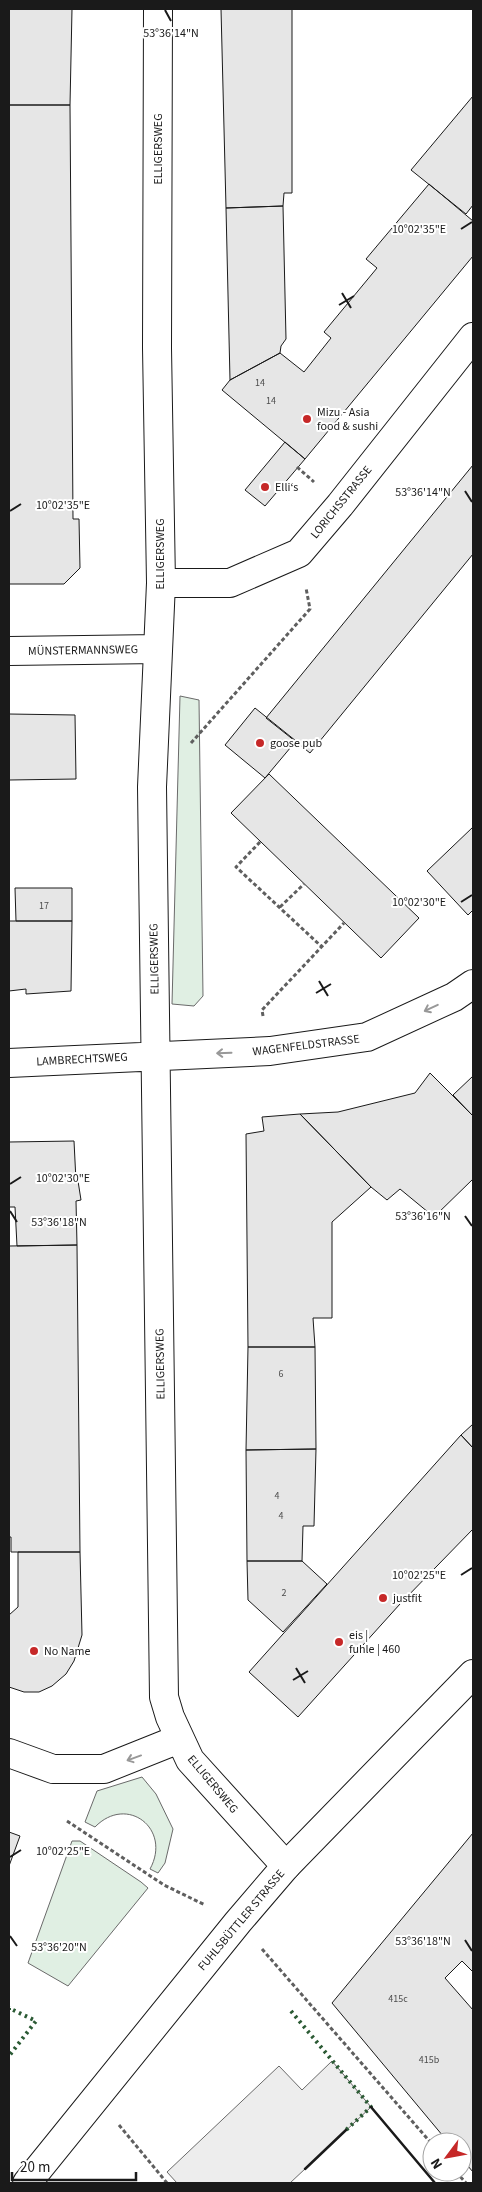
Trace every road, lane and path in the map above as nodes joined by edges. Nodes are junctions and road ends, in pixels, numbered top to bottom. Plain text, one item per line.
1 (158, 9) edge
2 (472, 339) edge
3 (299, 553) junction
4 (161, 583) junction
5 (158, 649) junction
6 (9, 651) edge
7 (152, 787) junction
8 (260, 842) dead end
9 (304, 884) dead end
10 (280, 907) junction
11 (344, 922) dead end
12 (322, 947) junction
13 (473, 984) edge
14 (270, 1051) junction
15 (155, 1055) junction
16 (9, 1063) edge
17 (473, 1674) edge
18 (179, 1739) junction
19 (9, 1753) edge
20 (67, 1821) dead end
21 (286, 1866) junction
22 (238, 1922) junction
23 (97, 2097) junction
24 (422, 2133) edge
25 (27, 2183) edge
26 (167, 2183) edge

1 - 4 street, ELLIGERSWEG
2 - 3 street, LORICHSSTRASSE
3 - 4 street, LORICHSSTRASSE
3 - 7 path
4 - 5 street, ELLIGERSWEG
5 - 6 street, MÜNSTERMANNSWEG
5 - 7 street, ELLIGERSWEG
7 - 15 street, ELLIGERSWEG
8 - 10 path
9 - 10 path
10 - 12 path
11 - 12 path
12 - 14 path
13 -> 14 street, WAGENFELDSTRASSE
14 -> 15 street, WAGENFELDSTRASSE
15 - 16 street, LAMBRECHTSWEG
15 - 18 street, ELLIGERSWEG
17 - 21 street, FUHLSBÜTTLER STRASSE
18 -> 19 street
18 - 21 street, ELLIGERSWEG
20 - 22 path
21 - 22 street, FUHLSBÜTTLER STRASSE
22 - 23 street, FUHLSBÜTTLER STRASSE
22 - 24 path
23 - 25 street, FUHLSBÜTTLER STRASSE
23 - 26 path

